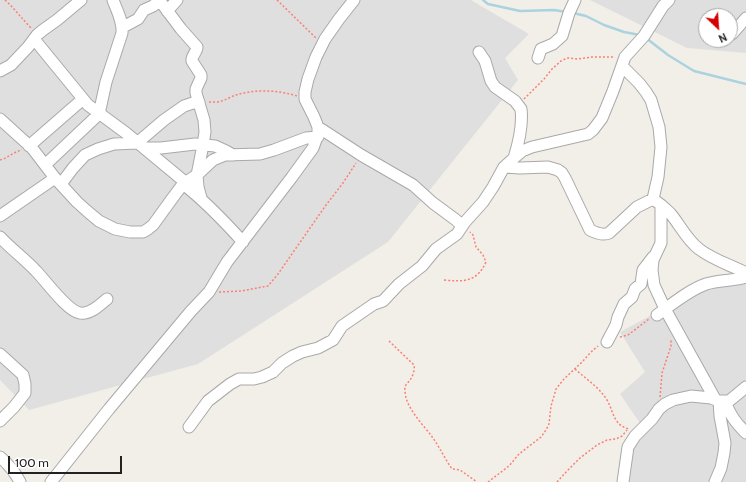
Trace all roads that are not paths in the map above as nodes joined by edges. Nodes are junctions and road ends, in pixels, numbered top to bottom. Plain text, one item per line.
1 (81, 0) edge
2 (112, 0) edge
3 (177, 0) edge
4 (354, 0) edge
5 (575, 0) edge
6 (669, 0) edge
7 (167, 11) junction
8 (746, 18) edge
9 (122, 27) junction
10 (738, 27) edge
11 (36, 37) junction
12 (479, 52) dead end
13 (538, 58) dead end
14 (623, 62) junction
15 (0, 71) edge
16 (83, 99) junction
17 (199, 102) junction
18 (99, 114) junction
19 (0, 119) edge
20 (318, 132) junction
21 (141, 145) junction
22 (203, 145) junction
23 (29, 146) junction
24 (234, 155) junction
25 (514, 158) junction
26 (46, 165) junction
27 (504, 167) junction
28 (197, 175) junction
29 (58, 181) junction
30 (184, 183) junction
31 (201, 198) junction
32 (657, 202) junction
33 (0, 216) edge
34 (462, 226) junction
35 (0, 237) edge
36 (243, 242) junction
37 (656, 253) junction
38 (746, 273) edge
39 (746, 277) edge
40 (107, 299) dead end
41 (661, 312) junction
42 (607, 342) road end
43 (0, 354) edge
44 (746, 387) edge
45 (720, 401) junction
46 (0, 421) edge
47 (189, 427) dead end
48 (746, 433) edge
49 (0, 457) edge
50 (20, 482) edge
51 (51, 482) edge
52 (623, 482) edge
53 (715, 482) edge

1 - 11 street
2 - 9 street
3 - 7 street
4 - 20 street
5 - 13 street
6 - 14 street
7 - 9 street
7 - 17 street
8 - 10 street
9 - 18 street
11 - 15 street
11 - 16 street
12 - 25 street
14 - 25 street
14 - 32 street
16 - 18 street
16 - 23 street
17 - 21 street
17 - 22 street
18 - 21 street
18 - 26 street
19 - 23 street
20 - 24 street
20 - 34 street
20 - 36 street
21 - 22 street
21 - 29 street
21 - 30 street
22 - 24 street
22 - 28 street
23 - 26 street
24 - 28 street
25 - 27 street
26 - 29 street
27 - 32 street
27 - 34 street
28 - 30 street
28 - 31 street
29 - 30 street
29 - 33 street
30 - 31 street
31 - 36 street
32 - 37 street
32 - 38 street
34 - 47 street
35 - 40 street
36 - 51 street
37 - 41 street
37 - 42 street
39 - 41 street
41 - 45 street
43 - 46 street
44 - 45 street
45 - 48 street
45 - 52 street
45 - 53 street
49 - 50 street

